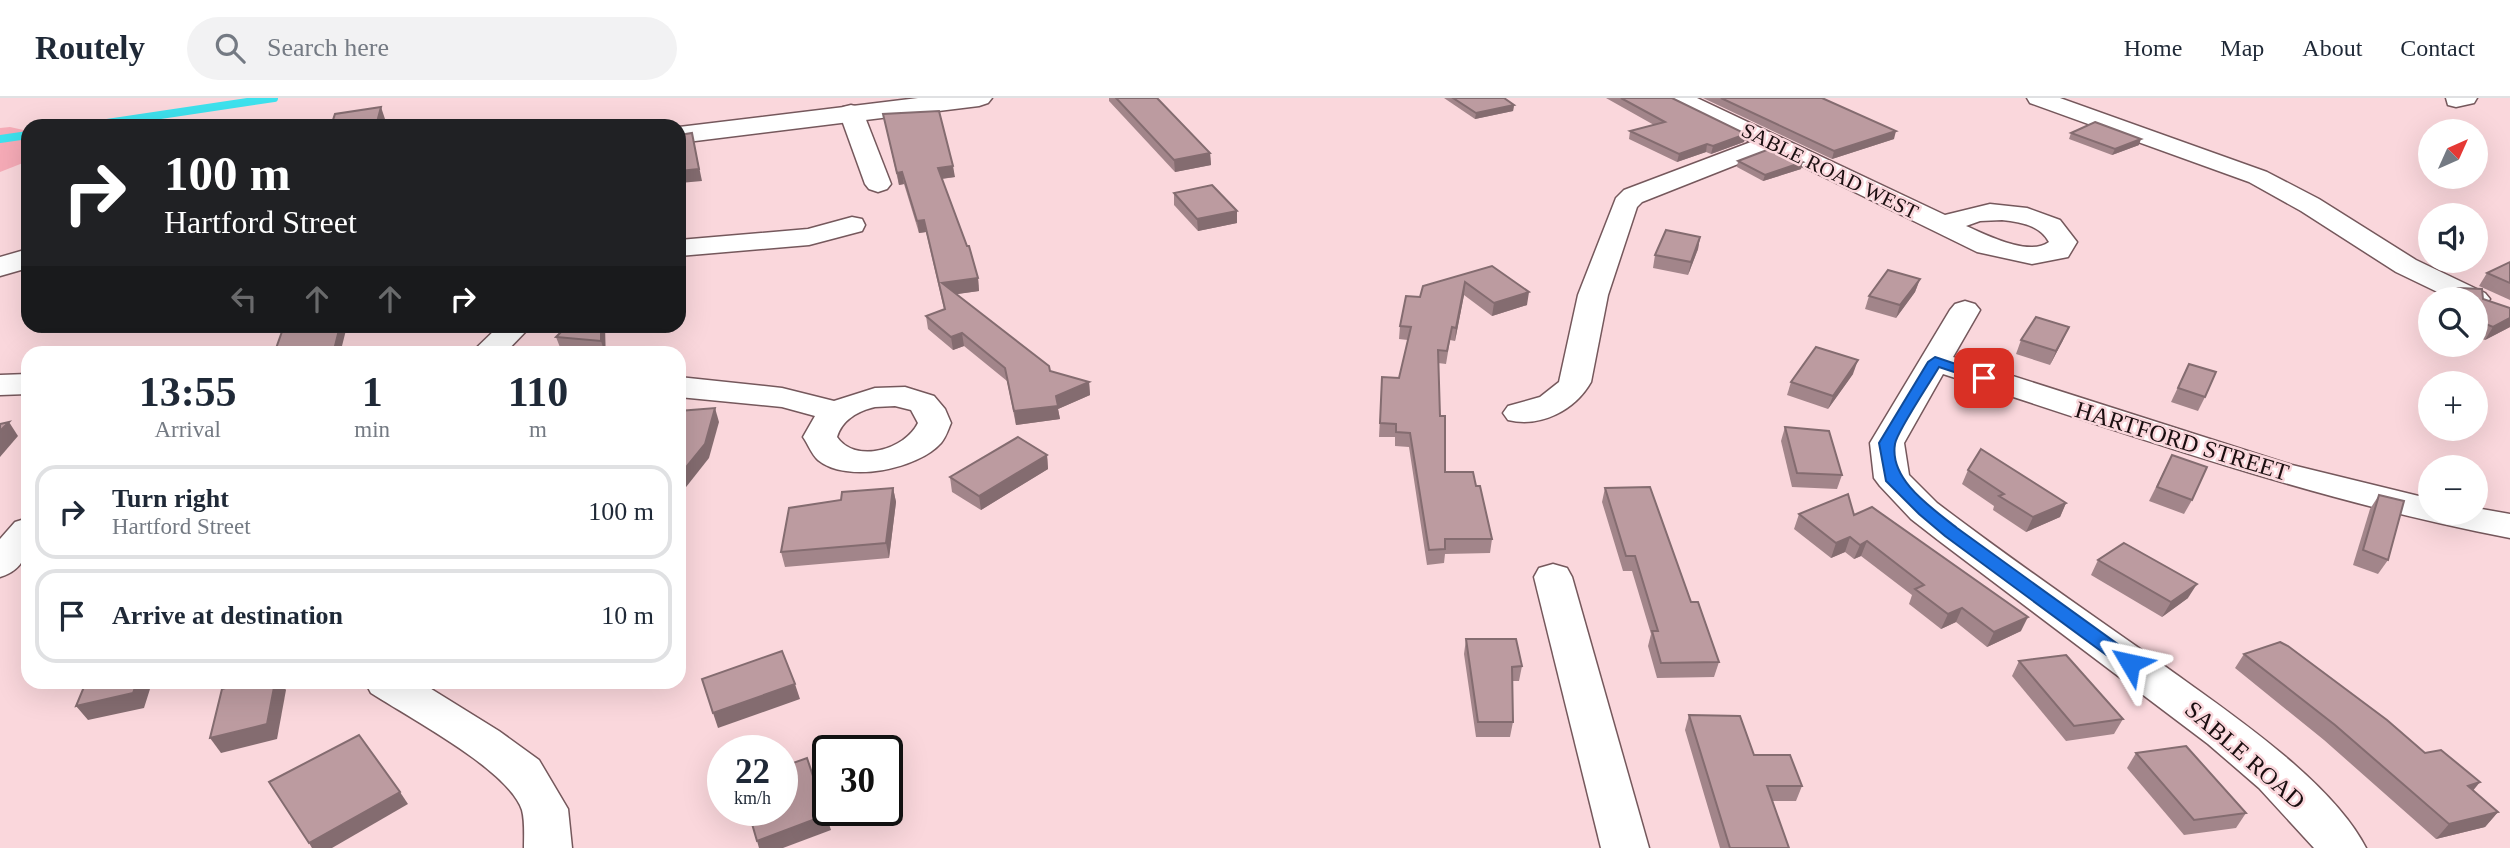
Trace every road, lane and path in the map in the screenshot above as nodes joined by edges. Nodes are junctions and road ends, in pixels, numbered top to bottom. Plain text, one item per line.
1 (979, 98) edge
2 (1679, 98) edge
3 (2038, 98) edge
4 (851, 112) junction
5 (686, 134) edge
6 (1773, 142) junction
7 (878, 184) dead end
8 (852, 225) dead end
9 (1944, 225) dead end
10 (686, 247) edge
11 (21, 260) edge
12 (0, 267) edge
13 (2451, 287) edge
14 (1965, 310) dead end
15 (508, 333) edge
16 (494, 346) edge
17 (1935, 362) junction
18 (21, 384) edge
19 (0, 385) edge
20 (686, 388) edge
21 (837, 411) dead end
22 (1520, 413) dead end
23 (2418, 508) edge
24 (2488, 522) edge
25 (2510, 526) edge
26 (21, 538) edge
27 (0, 564) edge
28 (1553, 576) dead end
29 (397, 689) edge
30 (548, 848) edge
31 (1625, 848) edge
32 (2342, 848) edge

1 - 4 street
2 - 6 street, SABLE ROAD WEST
3 - 13 street
4 - 5 street
4 - 7 street
6 - 9 street, SABLE ROAD WEST
6 - 22 street
8 - 10 street
11 - 12 street
14 - 17 street, SABLE ROAD
15 - 16 street
17 - 23 street, HARTFORD STREET
17 - 32 street, SABLE ROAD
18 - 19 street
20 - 21 street
24 - 25 street
26 - 27 street
28 - 31 street
29 - 30 street

